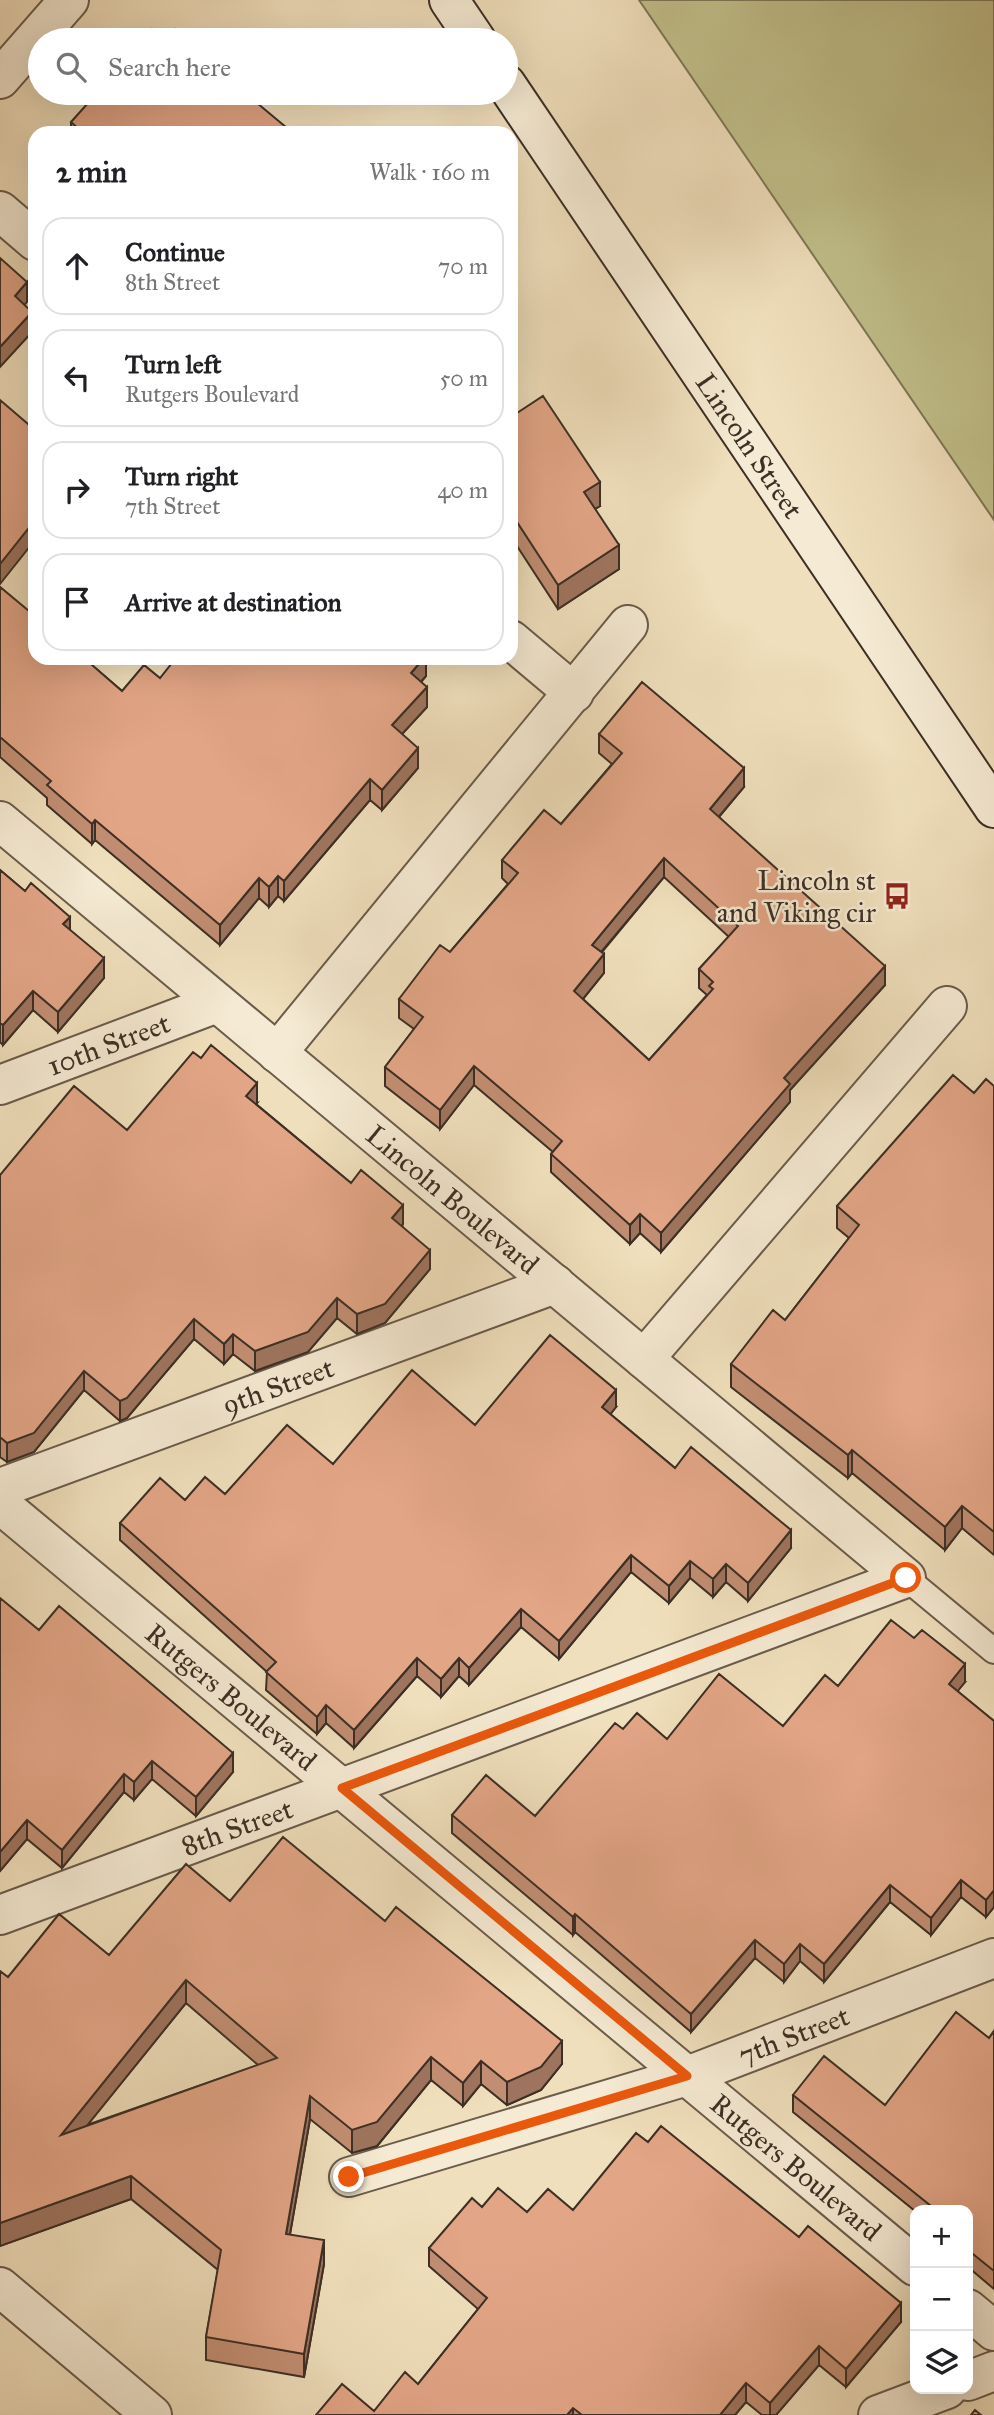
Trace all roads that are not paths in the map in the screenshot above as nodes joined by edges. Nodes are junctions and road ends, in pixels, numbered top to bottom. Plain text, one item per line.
1 (69, 0) edge
2 (449, 0) edge
3 (45, 28) edge
4 (469, 28) edge
5 (28, 47) edge
6 (0, 79) edge
7 (518, 102) edge
8 (0, 211) edge
9 (28, 235) edge
10 (628, 625) dead end
11 (518, 646) edge
12 (574, 693) junction
13 (994, 807) edge
14 (0, 821) edge
15 (217, 1003) junction
16 (947, 1006) dead end
17 (277, 1053) junction
18 (0, 1084) edge
19 (555, 1284) junction
20 (644, 1359) junction
21 (0, 1489) edge
22 (0, 1504) edge
23 (906, 1578) junction
24 (994, 1651) edge
25 (342, 1788) junction
26 (0, 1915) edge
27 (994, 1958) edge
28 (687, 2076) junction
29 (349, 2177) dead end
30 (910, 2262) edge
31 (0, 2287) edge
32 (973, 2313) edge
33 (994, 2331) edge
34 (994, 2371) edge
35 (973, 2379) edge
36 (934, 2394) edge
37 (152, 2415) edge
38 (878, 2415) edge

1 - 3 street
2 - 4 street
5 - 6 street
7 - 13 street, Lincoln Street
8 - 9 street
10 - 12 street
11 - 12 street
12 - 17 street
14 - 15 street, Lincoln Boulevard
15 - 17 street, Lincoln Boulevard
15 - 18 street, 10th Street
16 - 20 street
17 - 19 street, Lincoln Boulevard
19 - 20 street, Lincoln Boulevard
19 - 21 street, 9th Street
20 - 23 street, Lincoln Boulevard
22 - 25 street, Rutgers Boulevard
23 - 24 lane
23 - 25 street, 8th Street
25 - 26 street, 8th Street
25 - 28 street, Rutgers Boulevard
27 - 28 street, 7th Street
28 - 29 street, 7th Street
28 - 30 street, Rutgers Boulevard
31 - 37 street
32 - 33 street
34 - 35 street
36 - 38 street

